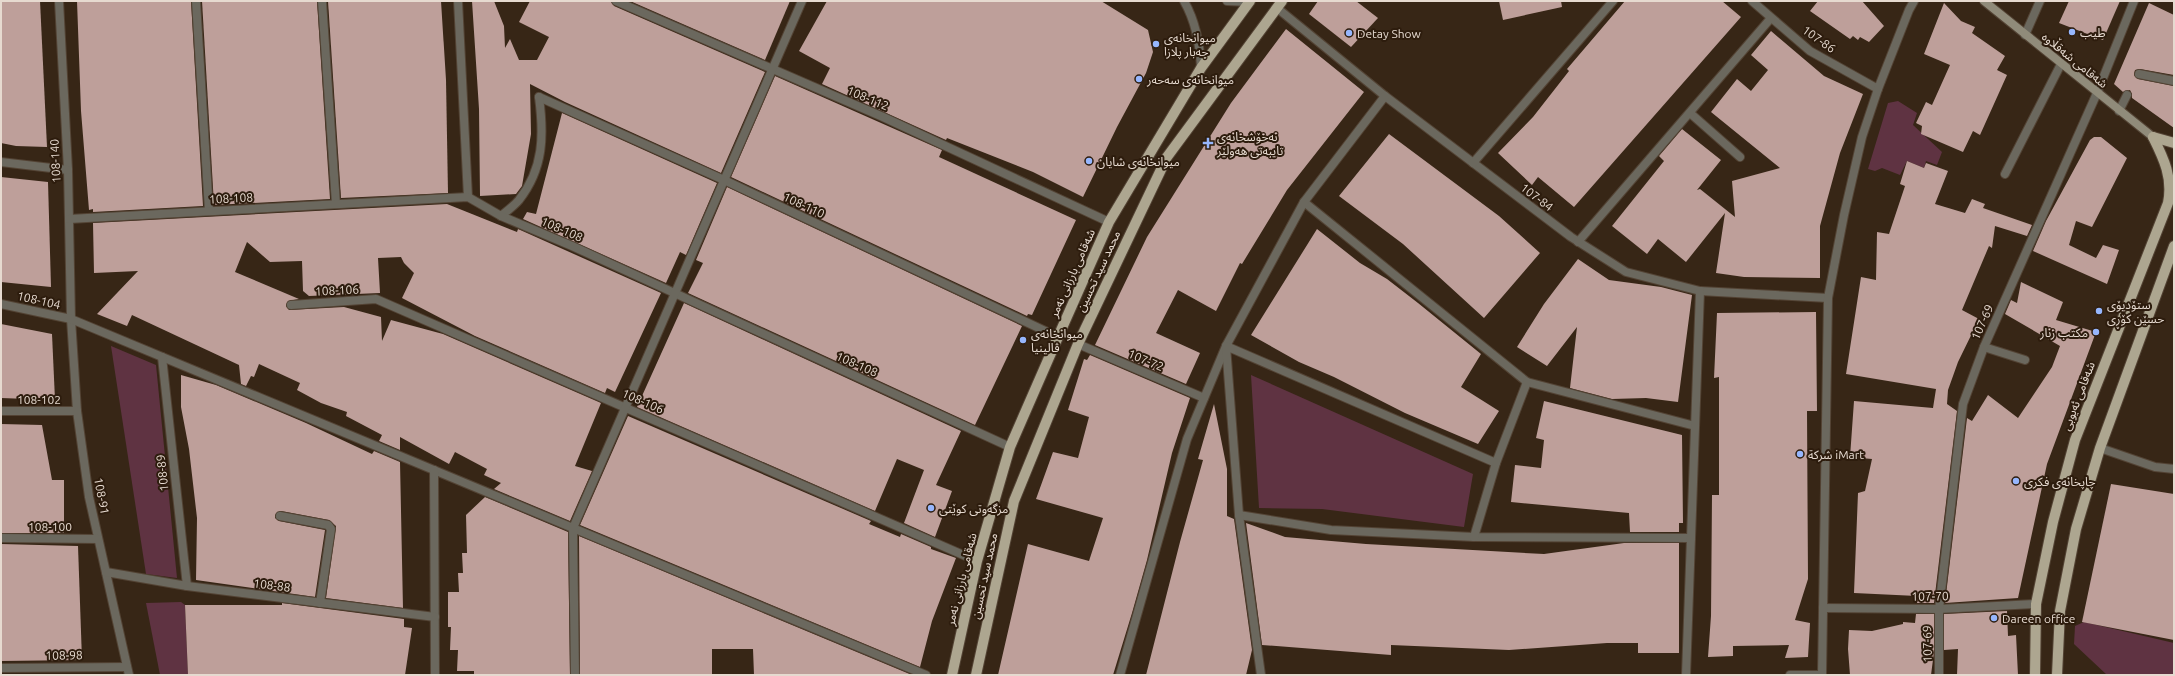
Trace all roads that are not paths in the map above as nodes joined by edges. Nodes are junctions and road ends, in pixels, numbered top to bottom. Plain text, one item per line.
1 (59, 1) edge
2 (196, 1) edge
3 (322, 1) edge
4 (458, 1) edge
5 (616, 1) edge
6 (802, 1) edge
7 (1184, 1) edge
8 (1227, 1) edge
9 (1613, 1) edge
10 (1752, 1) edge
11 (1914, 1) edge
12 (1984, 1) edge
13 (2040, 1) edge
14 (2134, 1) edge
15 (1249, 2) edge
16 (1280, 4) edge
17 (1772, 18) junction
18 (2025, 35) junction
19 (2061, 64) junction
20 (1201, 68) junction
21 (772, 70) junction
22 (2139, 74) dead end
23 (2174, 81) edge
24 (1878, 89) junction
25 (2097, 93) junction
26 (2127, 95) dead end
27 (1385, 96) junction
28 (2119, 111) junction
29 (1690, 113) junction
30 (2153, 137) junction
31 (2174, 144) edge
32 (1740, 157) dead end
33 (1, 162) edge
34 (1473, 163) junction
35 (68, 170) junction
36 (2005, 174) dead end
37 (724, 180) junction
38 (468, 197) junction
39 (2174, 197) edge
40 (1304, 202) junction
41 (336, 204) junction
42 (2166, 208) junction
43 (209, 211) junction
44 (501, 216) junction
45 (69, 219) junction
46 (1109, 222) junction
47 (1578, 242) junction
48 (2174, 250) edge
49 (1700, 291) junction
50 (675, 294) junction
51 (1828, 298) junction
52 (1, 304) edge
53 (291, 305) dead end
54 (71, 319) junction
55 (1058, 337) junction
56 (1078, 344) junction
57 (1226, 346) junction
58 (1984, 347) junction
59 (162, 357) junction
60 (2025, 360) dead end
61 (1527, 382) junction
62 (1204, 398) junction
63 (626, 407) junction
64 (1, 411) edge
65 (77, 411) junction
66 (1695, 426) junction
67 (1010, 447) junction
68 (2100, 448) junction
69 (1496, 463) junction
70 (2174, 469) edge
71 (434, 470) junction
72 (1240, 515) junction
73 (280, 516) dead end
74 (573, 528) junction
75 (1474, 537) junction
76 (1, 538) edge
77 (1691, 538) junction
78 (98, 539) junction
79 (977, 561) junction
80 (106, 572) junction
81 (187, 586) junction
82 (320, 603) junction
83 (2036, 604) junction
84 (1823, 608) junction
85 (1939, 609) junction
86 (435, 617) junction
87 (1, 668) edge
88 (128, 671) edge
89 (434, 675) edge
90 (575, 675) edge
91 (926, 675) edge
92 (952, 675) edge
93 (976, 675) edge
94 (1120, 675) edge
95 (1261, 675) edge
96 (1686, 675) edge
97 (1790, 675) edge
98 (1822, 675) edge
99 (1940, 675) edge
100 (2035, 675) edge
101 (2058, 675) edge

1 - 35 street, 108-140
2 - 43 street
3 - 41 street
4 - 38 street
5 - 21 street, 108-112
6 - 21 street
7 - 20 street
8 - 15 street
9 - 34 street
10 - 17 street, 107-86
11 - 24 street
12 - 18 main road, شەقامی شەقڵاوە
13 - 18 street
14 - 25 street, 107-69
15 - 20 main road, شەقامی بارزانی نەمر
16 - 27 street, 107-84
16 - 56 main road, محمد سید تحسین
17 - 24 street, 107-86
17 - 29 street
18 - 19 main road, شەقامی شەقڵاوە
19 - 25 main road, شەقامی شەقڵاوە
19 - 36 street
20 - 46 main road, شەقامی بارزانی نەمر
21 - 37 street
21 - 46 street, 108-112
22 - 23 street
24 - 51 street
25 - 28 main road, شەقامی شەقڵاوە
25 - 58 street, 107-69
26 - 28 street
27 - 34 street, 107-84
27 - 40 street
28 - 30 main road, شەقامی شەقڵاوە
29 - 32 street
29 - 47 street
30 - 31 main road
30 - 42 main road, شەقامی ئەیوبی
33 - 35 street
34 - 47 street, 107-84
35 - 45 street, 108-140
37 - 44 street, 108-110
37 - 50 street
37 - 55 street, 108-110
38 - 41 street, 108-108
38 - 44 street, 108-108
39 - 42 main road
40 - 57 street
40 - 61 street
41 - 43 street, 108-108
42 - 83 main road, شەقامی ئەیوبی
43 - 45 street, 108-108
44 - 50 street, 108-108
45 - 54 street, 108-140
46 - 55 main road, شەقامی بارزانی نەمر
47 - 49 street, 107-84
48 - 68 main road
49 - 51 street, 107-84
49 - 66 street
50 - 63 street
50 - 67 street, 108-108
51 - 84 street
52 - 54 street, 108-104
53 - 63 street, 108-106
54 - 59 street, 108-104
54 - 65 street, 108-91
55 - 67 main road, شەقامی بارزانی نەمر
56 - 62 street, 107-72
56 - 93 main road, محمد سید تحسین
57 - 62 street
57 - 69 street
57 - 72 street
58 - 60 street
58 - 85 street, 107-69
59 - 71 street, 108-104
59 - 81 street, 108-89
61 - 66 street
61 - 69 street
62 - 94 street
63 - 74 street
63 - 79 street, 108-106
64 - 65 street, 108-102
65 - 78 street, 108-91
66 - 77 street
67 - 79 main road, شەقامی بارزانی نەمر
68 - 70 street
68 - 101 main road
69 - 75 street
71 - 74 street, 108-104
71 - 86 street
72 - 75 street
72 - 95 street
73 - 82 street
74 - 90 street
74 - 91 street, 108-104
75 - 77 street
76 - 78 street, 108-100
77 - 96 street
78 - 80 street, 108-91
79 - 92 main road, شەقامی بارزانی نەمر
80 - 81 street, 108-88
80 - 88 street, 108-91
81 - 82 street, 108-88
82 - 86 street, 108-88
83 - 85 street, 107-70
83 - 100 main road, شەقامی ئەیوبی
84 - 85 street, 107-70
84 - 98 street
85 - 99 street, 107-69
86 - 89 street
87 - 88 street, 108-98
97 - 98 street

